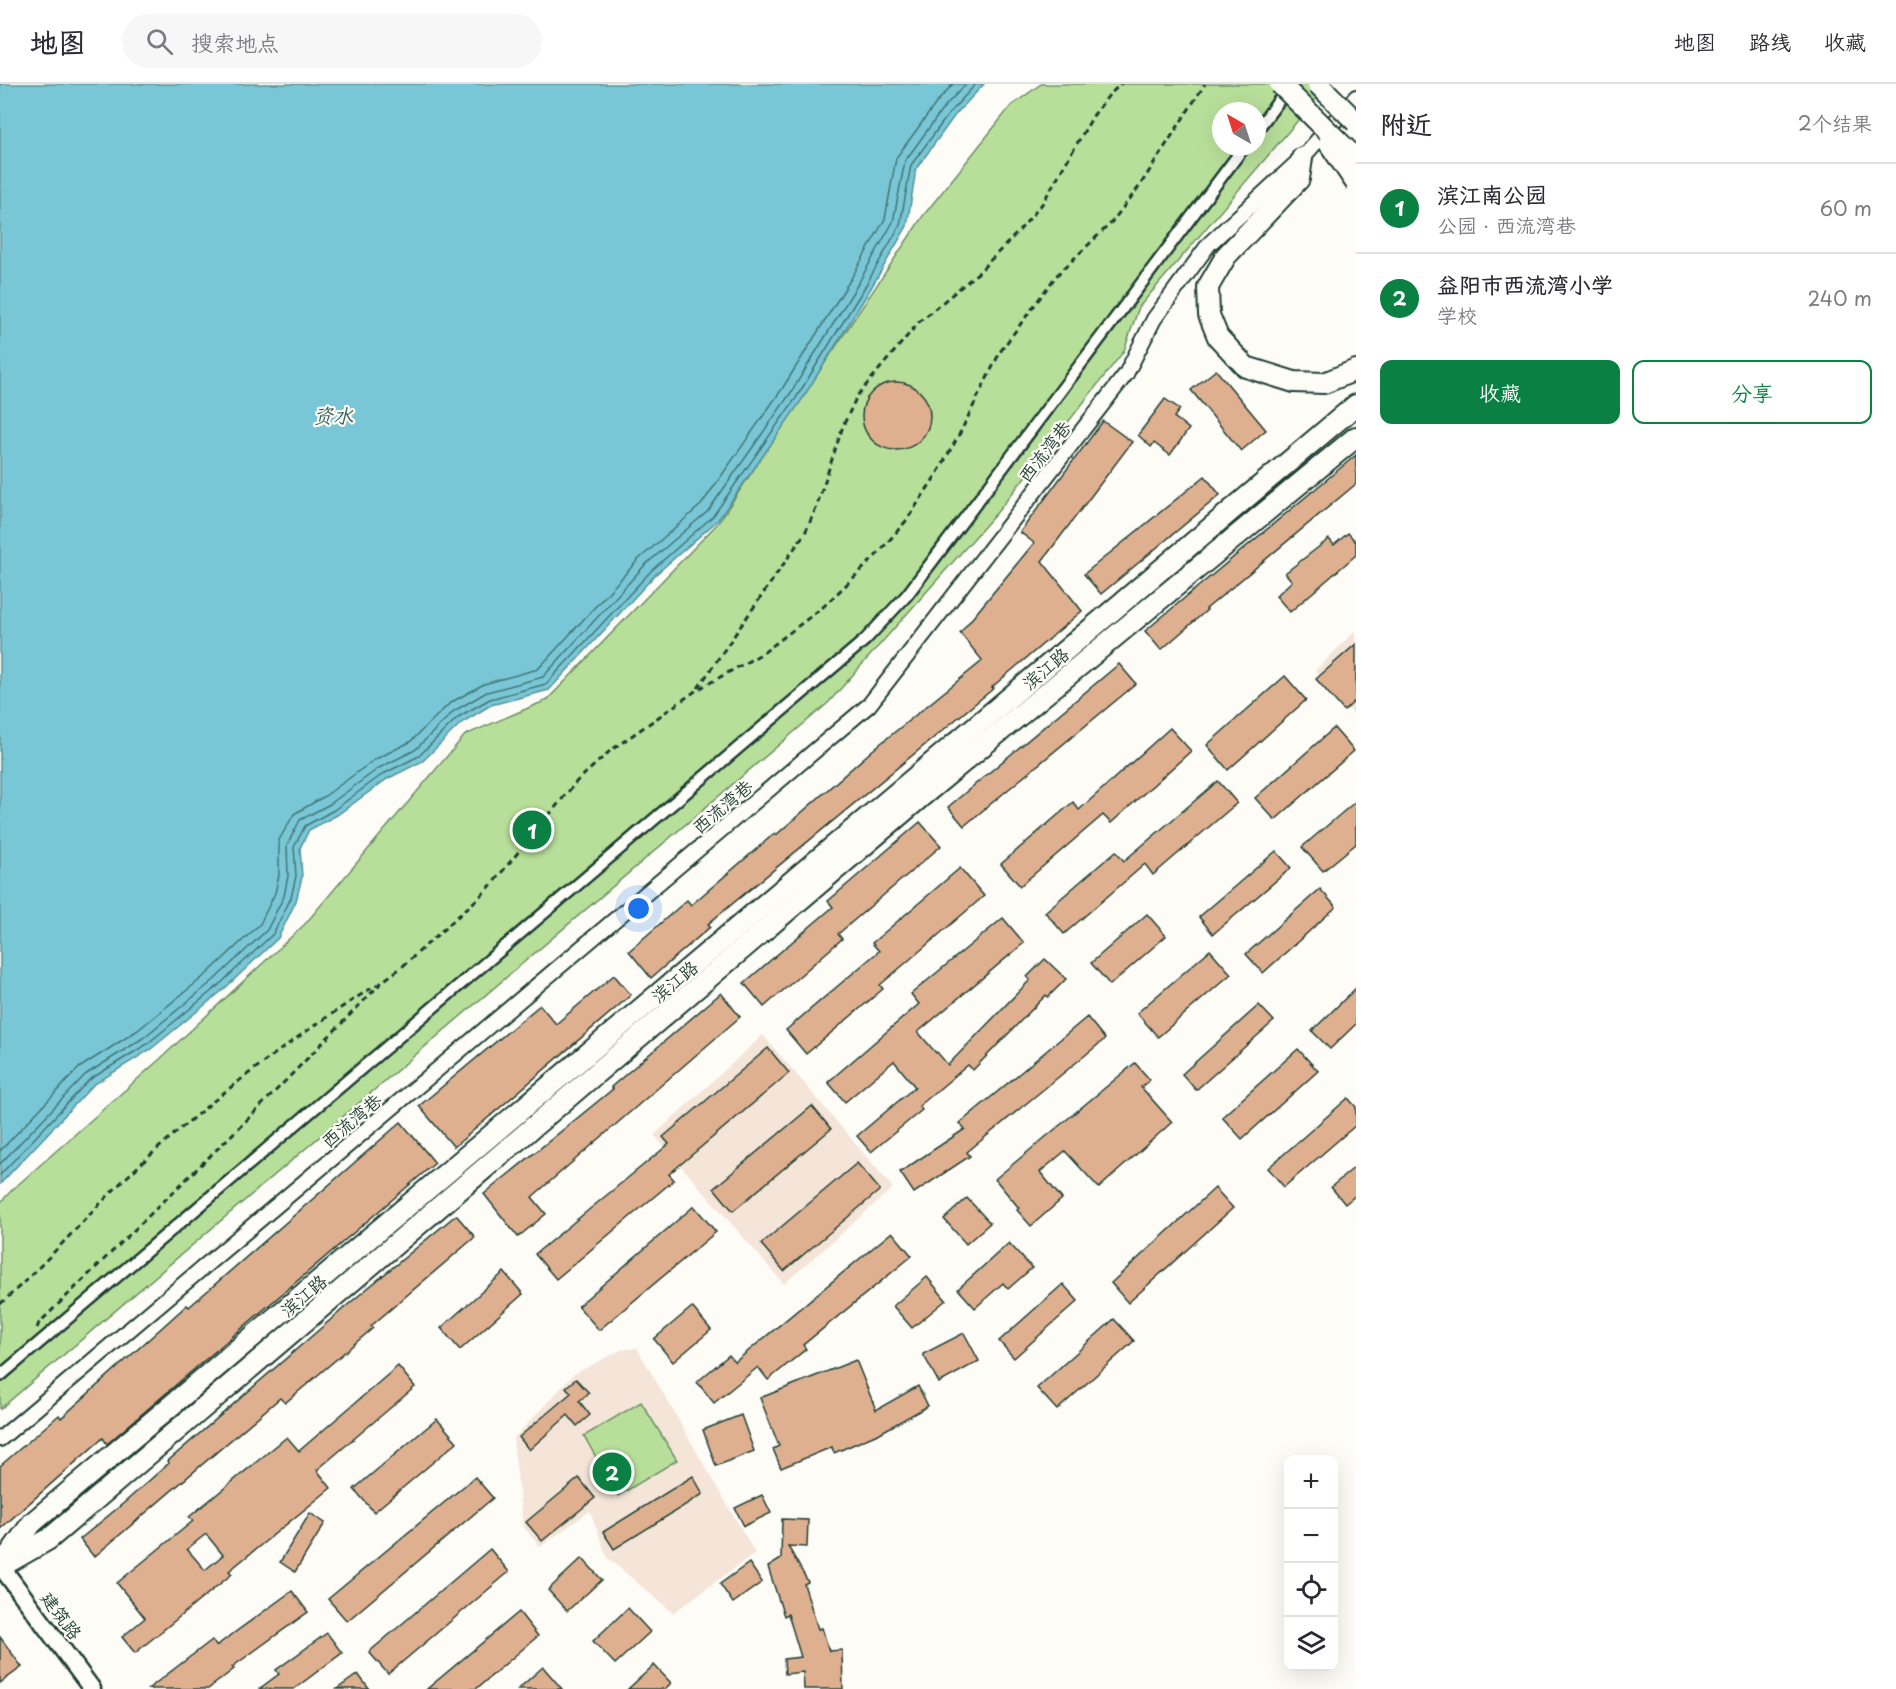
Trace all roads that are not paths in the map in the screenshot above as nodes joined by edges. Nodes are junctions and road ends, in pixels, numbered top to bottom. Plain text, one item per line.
1 (1281, 84) edge
2 (1291, 84) edge
3 (1324, 90) edge
4 (1356, 97) edge
5 (1311, 112) junction
6 (1356, 112) edge
7 (1266, 118) edge
8 (1356, 122) edge
9 (1237, 156) edge
10 (1302, 158) junction
11 (1356, 159) edge
12 (1356, 183) edge
13 (1356, 370) edge
14 (1356, 405) edge
15 (1356, 437) edge
16 (0, 1376) edge
17 (0, 1438) edge
18 (0, 1566) edge
19 (92, 1689) edge

1 - 5 main road, bridge
2 - 7 street
3 - 6 main road, bridge
3 - 8 main road, bridge
4 - 10 street, 西流湾巷
5 - 11 main road, bridge
5 - 12 main road, bridge
9 - 16 street
10 - 13 main road
10 - 17 street, 西流湾巷
14 - 18 main road, 滨江路
15 - 18 main road, 滨江路
18 - 19 street, 建筑路

